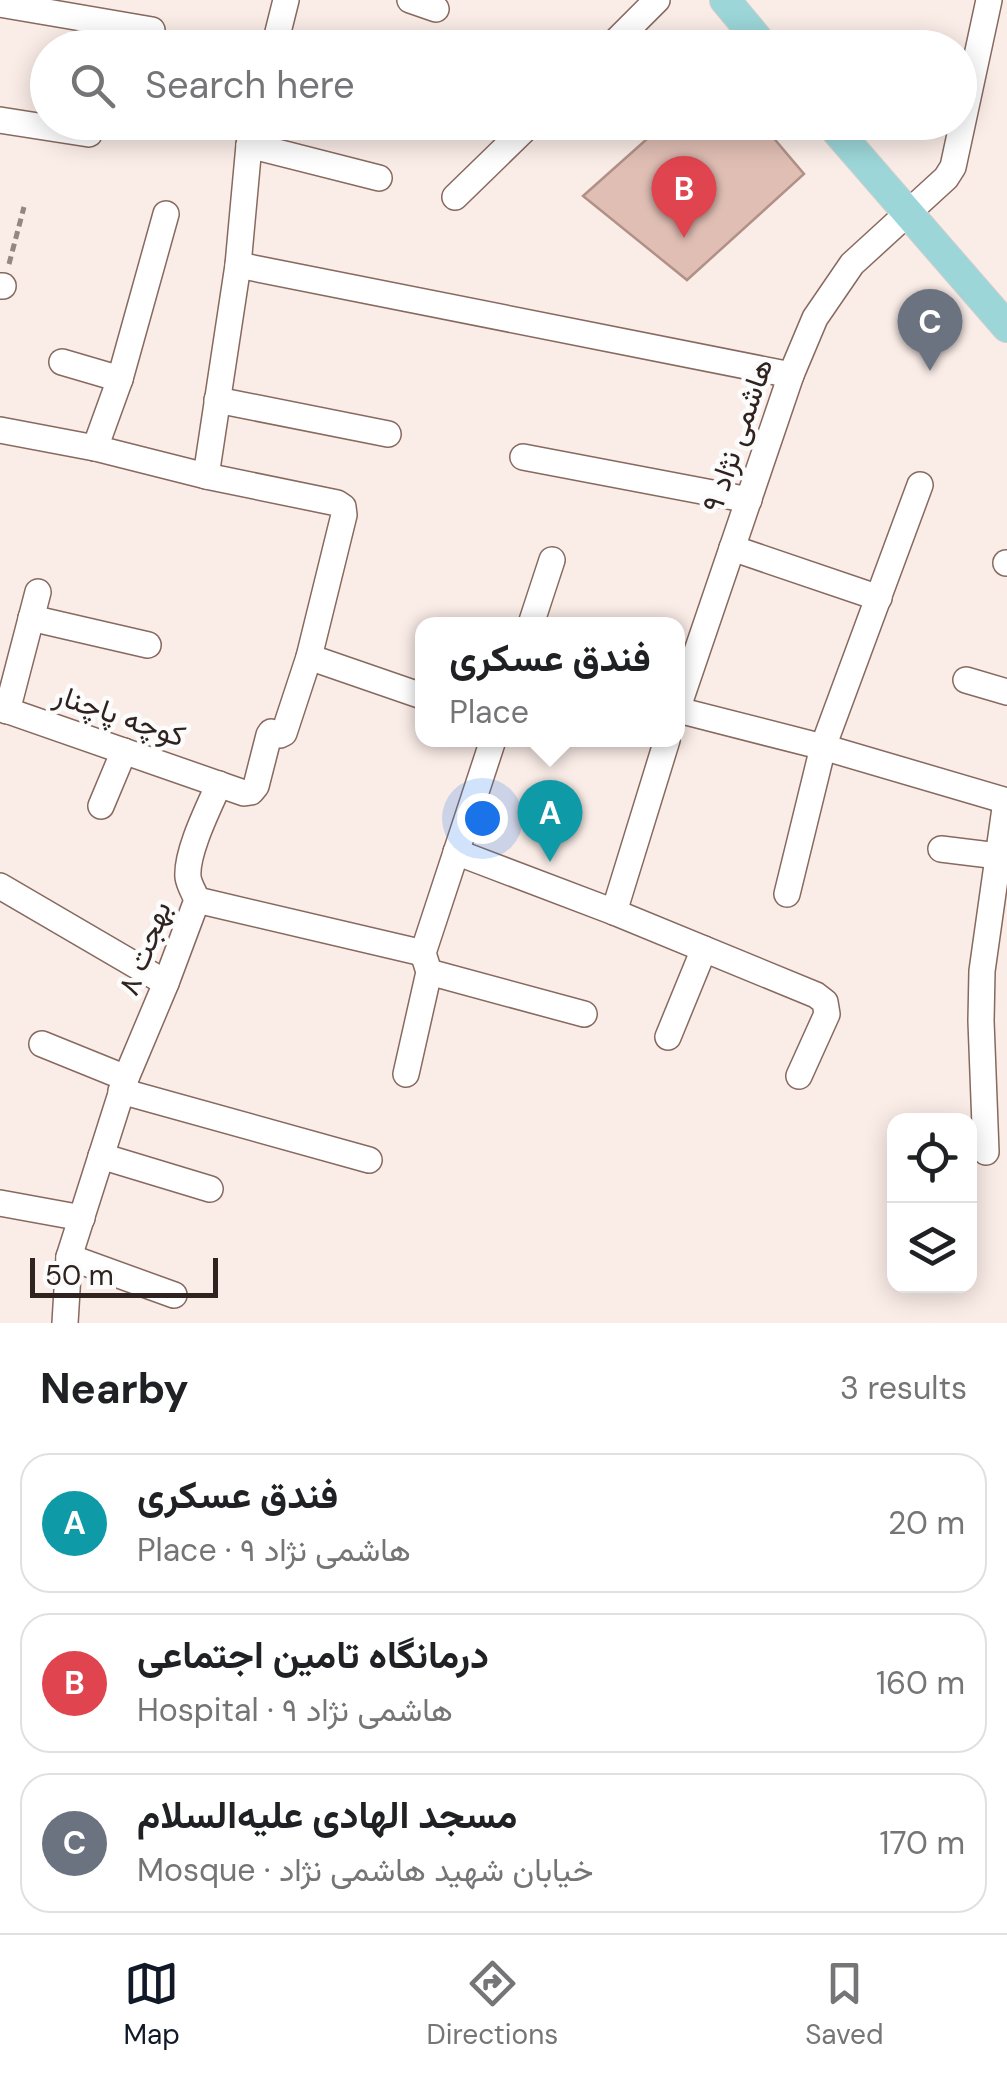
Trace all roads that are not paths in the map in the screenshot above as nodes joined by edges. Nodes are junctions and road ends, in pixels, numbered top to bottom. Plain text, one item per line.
1 (286, 0) edge
2 (410, 0) edge
3 (657, 0) edge
4 (725, 0) edge
5 (989, 0) edge
6 (0, 4) edge
7 (436, 10) dead end
8 (152, 30) dead end
9 (278, 30) edge
10 (627, 30) edge
11 (751, 30) edge
12 (977, 56) edge
13 (0, 120) edge
14 (30, 125) edge
15 (251, 140) edge
16 (269, 140) edge
17 (514, 140) edge
18 (845, 140) edge
19 (959, 140) edge
20 (379, 178) dead end
21 (456, 197) dead end
22 (907, 213) junction
23 (166, 214) dead end
24 (238, 265) junction
25 (1007, 328) edge
26 (62, 362) dead end
27 (791, 375) junction
28 (120, 378) junction
29 (217, 400) junction
30 (0, 430) edge
31 (388, 434) dead end
32 (95, 448) junction
33 (523, 457) dead end
34 (206, 476) junction
35 (920, 485) dead end
36 (749, 500) junction
37 (732, 548) junction
38 (552, 560) dead end
39 (38, 592) dead end
40 (879, 598) junction
41 (533, 617) edge
42 (31, 618) junction
43 (148, 645) dead end
44 (309, 657) junction
45 (966, 680) dead end
46 (685, 688) edge
47 (1007, 692) edge
48 (415, 694) edge
49 (4, 709) edge
50 (685, 711) edge
51 (491, 747) edge
52 (666, 747) edge
53 (823, 747) junction
54 (124, 751) junction
55 (219, 784) junction
56 (1006, 801) edge
57 (102, 806) dead end
58 (942, 849) dead end
59 (456, 852) junction
60 (998, 856) junction
61 (0, 886) edge
62 (787, 894) dead end
63 (197, 900) junction
64 (614, 912) junction
65 (704, 949) junction
66 (426, 962) junction
67 (166, 983) junction
68 (584, 1014) dead end
69 (668, 1037) dead end
70 (42, 1044) dead end
71 (406, 1074) dead end
72 (799, 1076) dead end
73 (124, 1084) junction
74 (986, 1152) dead end
75 (100, 1156) junction
76 (369, 1160) dead end
77 (210, 1189) dead end
78 (0, 1203) edge
79 (82, 1218) junction
80 (69, 1257) junction
81 (174, 1295) dead end
82 (65, 1323) edge

1 - 9 street
2 - 7 street
3 - 10 street
4 - 11 main road
5 - 12 street, هاشمی نژاد ۹
6 - 8 street
13 - 14 street
15 - 24 street
16 - 20 street
17 - 21 street
18 - 22 main road
19 - 22 street, هاشمی نژاد ۹
22 - 25 main road
22 - 27 street, هاشمی نژاد ۹
23 - 28 street
24 - 27 street
24 - 29 street
26 - 28 street
27 - 36 street, هاشمی نژاد ۹
28 - 32 street
29 - 31 street
29 - 34 street
30 - 32 street
32 - 34 street
33 - 36 street
34 - 44 street
35 - 40 street
36 - 37 street, هاشمی نژاد ۹
37 - 40 street
37 - 46 street, هاشمی نژاد ۹
38 - 41 street
39 - 42 street
40 - 53 street
42 - 43 street
42 - 49 street
44 - 48 street
44 - 55 street
45 - 47 street
49 - 54 street, کوچه پاچنار
50 - 53 street
51 - 59 street
52 - 64 street
53 - 56 street
53 - 62 street
54 - 55 street, کوچه پاچنار
54 - 57 street
55 - 63 street, بهجت ۸
56 - 60 street
58 - 60 street
59 - 64 street
59 - 66 street
60 - 74 street
61 - 67 street
63 - 66 street
63 - 67 street, بهجت ۸
64 - 65 street
65 - 69 street
65 - 72 street
66 - 68 street
66 - 71 street
67 - 73 street, بهجت ۸
70 - 73 street
73 - 75 street, بهجت ۸
73 - 76 street
75 - 77 street
75 - 79 street, بهجت ۸
78 - 79 street
79 - 80 street, بهجت ۸
80 - 81 street
80 - 82 street, بهجت ۸

